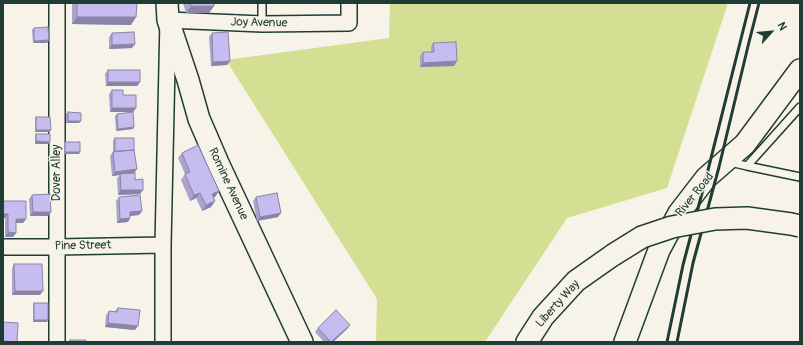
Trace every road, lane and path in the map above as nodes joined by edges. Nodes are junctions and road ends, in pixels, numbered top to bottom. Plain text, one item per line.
1 (56, 3) edge
2 (262, 3) edge
3 (349, 3) edge
4 (167, 12) edge
5 (262, 24) junction
6 (800, 70) edge
7 (800, 107) edge
8 (726, 161) junction
9 (747, 166) junction
10 (800, 177) edge
11 (800, 226) edge
12 (163, 245) junction
13 (3, 247) edge
14 (57, 247) junction
15 (56, 342) edge
16 (163, 342) edge
17 (302, 342) edge
18 (527, 342) edge
19 (625, 342) edge

1 - 14 street, Dover Alley
2 - 5 lane
3 - 5 street, Joy Avenue
4 - 5 street, Joy Avenue
4 - 12 street
4 - 17 street, Romine Avenue
6 - 8 street, River Road
7 - 9 lane
8 - 9 lane
8 - 19 street, River Road
9 - 10 lane
11 - 18 street, Liberty Way, bridge
12 - 14 street, Pine Street
12 - 16 street
13 - 14 street, Pine Street
14 - 15 street, Dover Alley

